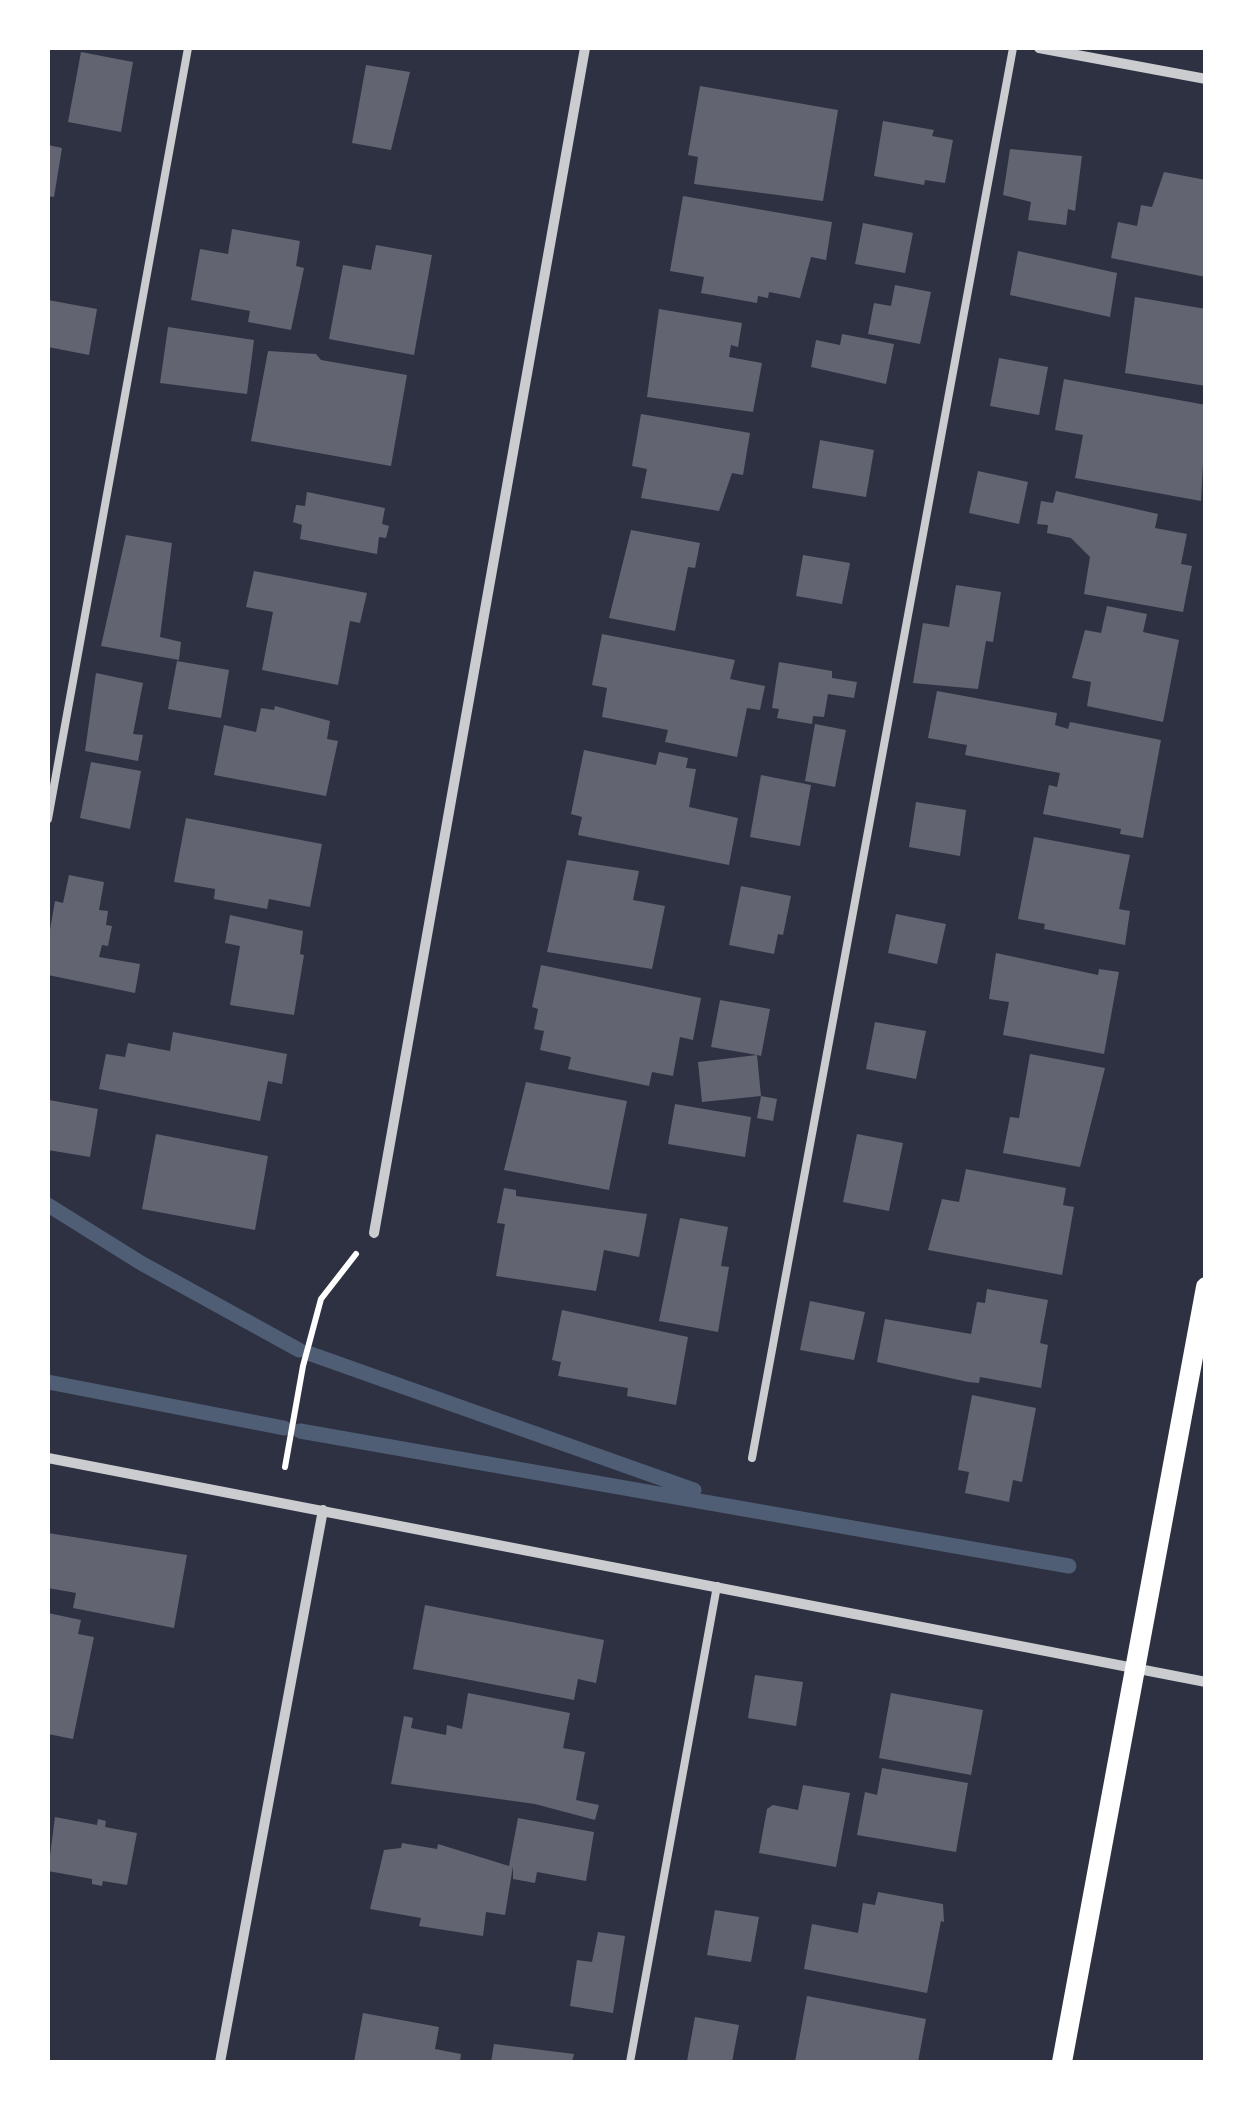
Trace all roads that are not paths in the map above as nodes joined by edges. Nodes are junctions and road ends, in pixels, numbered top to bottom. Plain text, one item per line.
1 (188, 48) edge
2 (585, 48) edge
3 (1013, 48) edge
4 (1040, 48) edge
5 (1206, 79) edge
6 (48, 818) edge
7 (374, 1233) dead end
8 (1206, 1287) edge
9 (48, 1458) edge
10 (752, 1458) dead end
11 (324, 1510) junction
12 (718, 1586) junction
13 (1132, 1670) junction
14 (1206, 1682) edge
15 (220, 2062) edge
16 (630, 2062) edge
17 (1062, 2062) edge

1 - 6 lane
2 - 7 street
3 - 10 lane
4 - 5 street
8 - 13 main road
9 - 11 street
11 - 12 street
11 - 15 street
12 - 13 street
12 - 16 lane
13 - 14 street
13 - 17 main road

